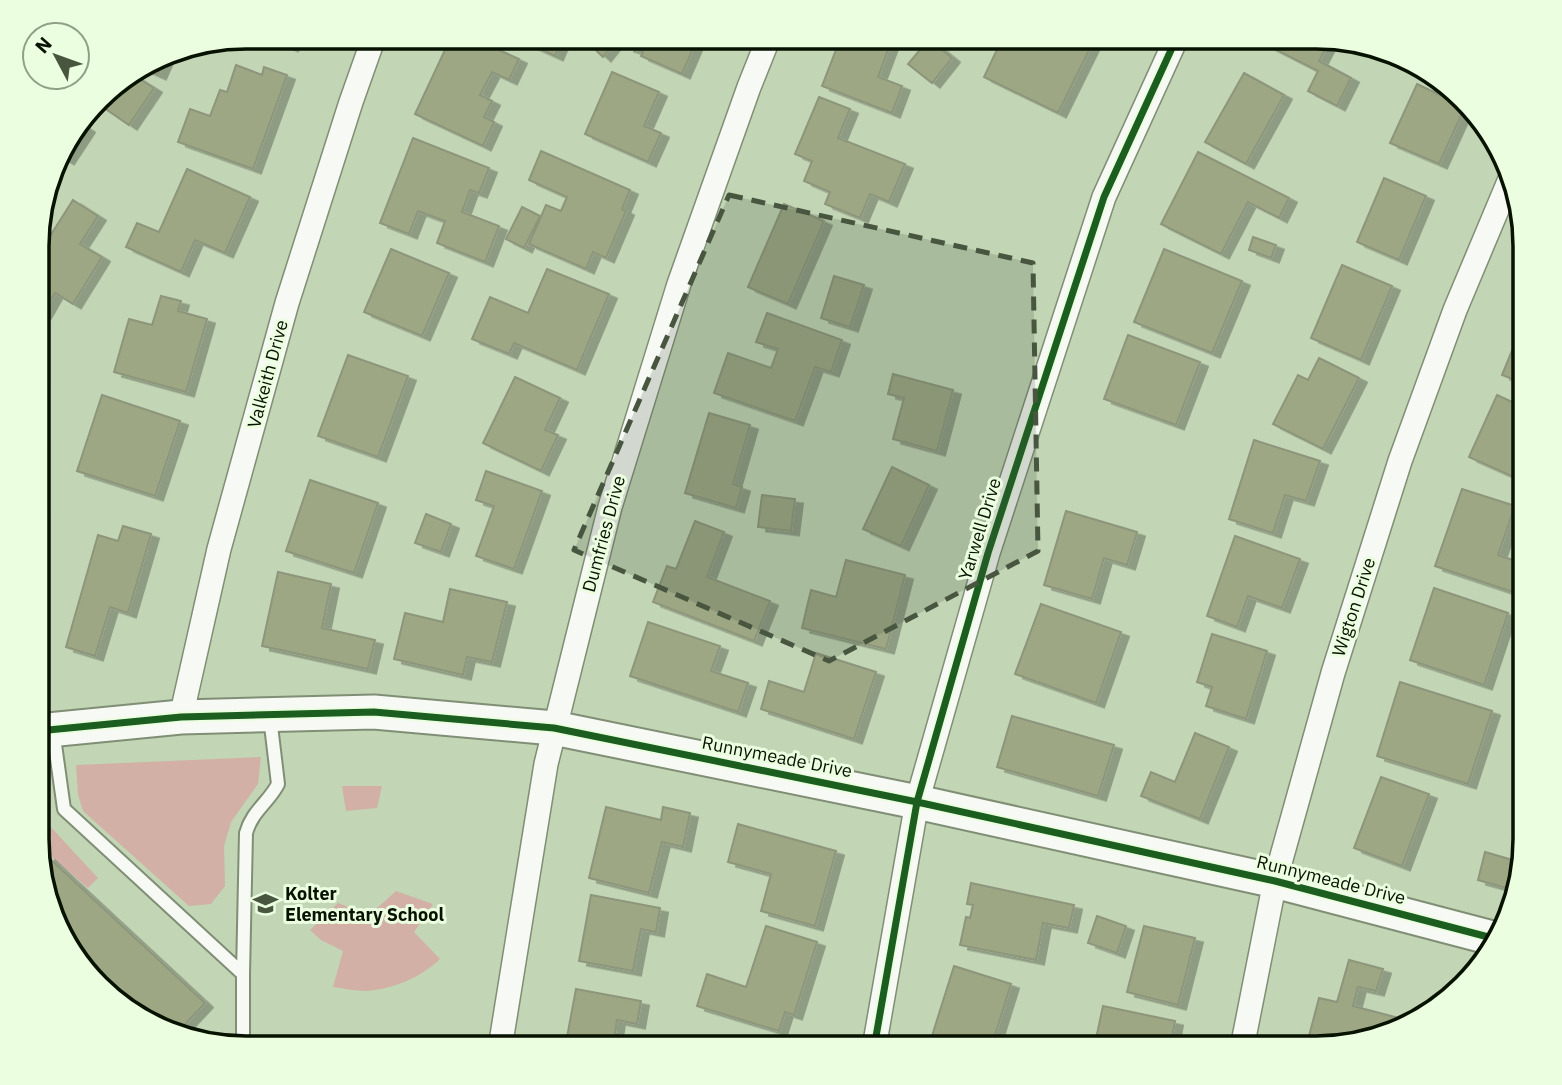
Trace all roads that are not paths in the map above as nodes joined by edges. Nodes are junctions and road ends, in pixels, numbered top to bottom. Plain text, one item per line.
1 (370, 49) edge
2 (764, 49) edge
3 (1172, 49) edge
4 (1505, 191) edge
5 (270, 715) junction
6 (181, 717) junction
7 (554, 728) junction
8 (49, 731) edge
9 (49, 744) edge
10 (917, 802) junction
11 (1275, 881) junction
12 (1487, 937) edge
13 (243, 974) junction
14 (243, 1036) edge
15 (502, 1036) edge
16 (876, 1036) edge
17 (1244, 1036) edge

1 - 6 street, Valkeith Drive
2 - 7 street, Dumfries Drive
3 - 10 street, Yarwell Drive
4 - 11 street, Wigton Drive
5 - 6 street, Runnymeade Drive
5 - 7 street, Runnymeade Drive
5 - 13 lane
6 - 8 street, Runnymeade Drive
7 - 10 street, Runnymeade Drive
7 - 15 street, Dumfries Drive
9 - 13 lane
10 - 11 street, Runnymeade Drive
10 - 16 street, Yarwell Drive
11 - 12 street, Runnymeade Drive
11 - 17 street, Wigton Drive
13 - 14 lane

